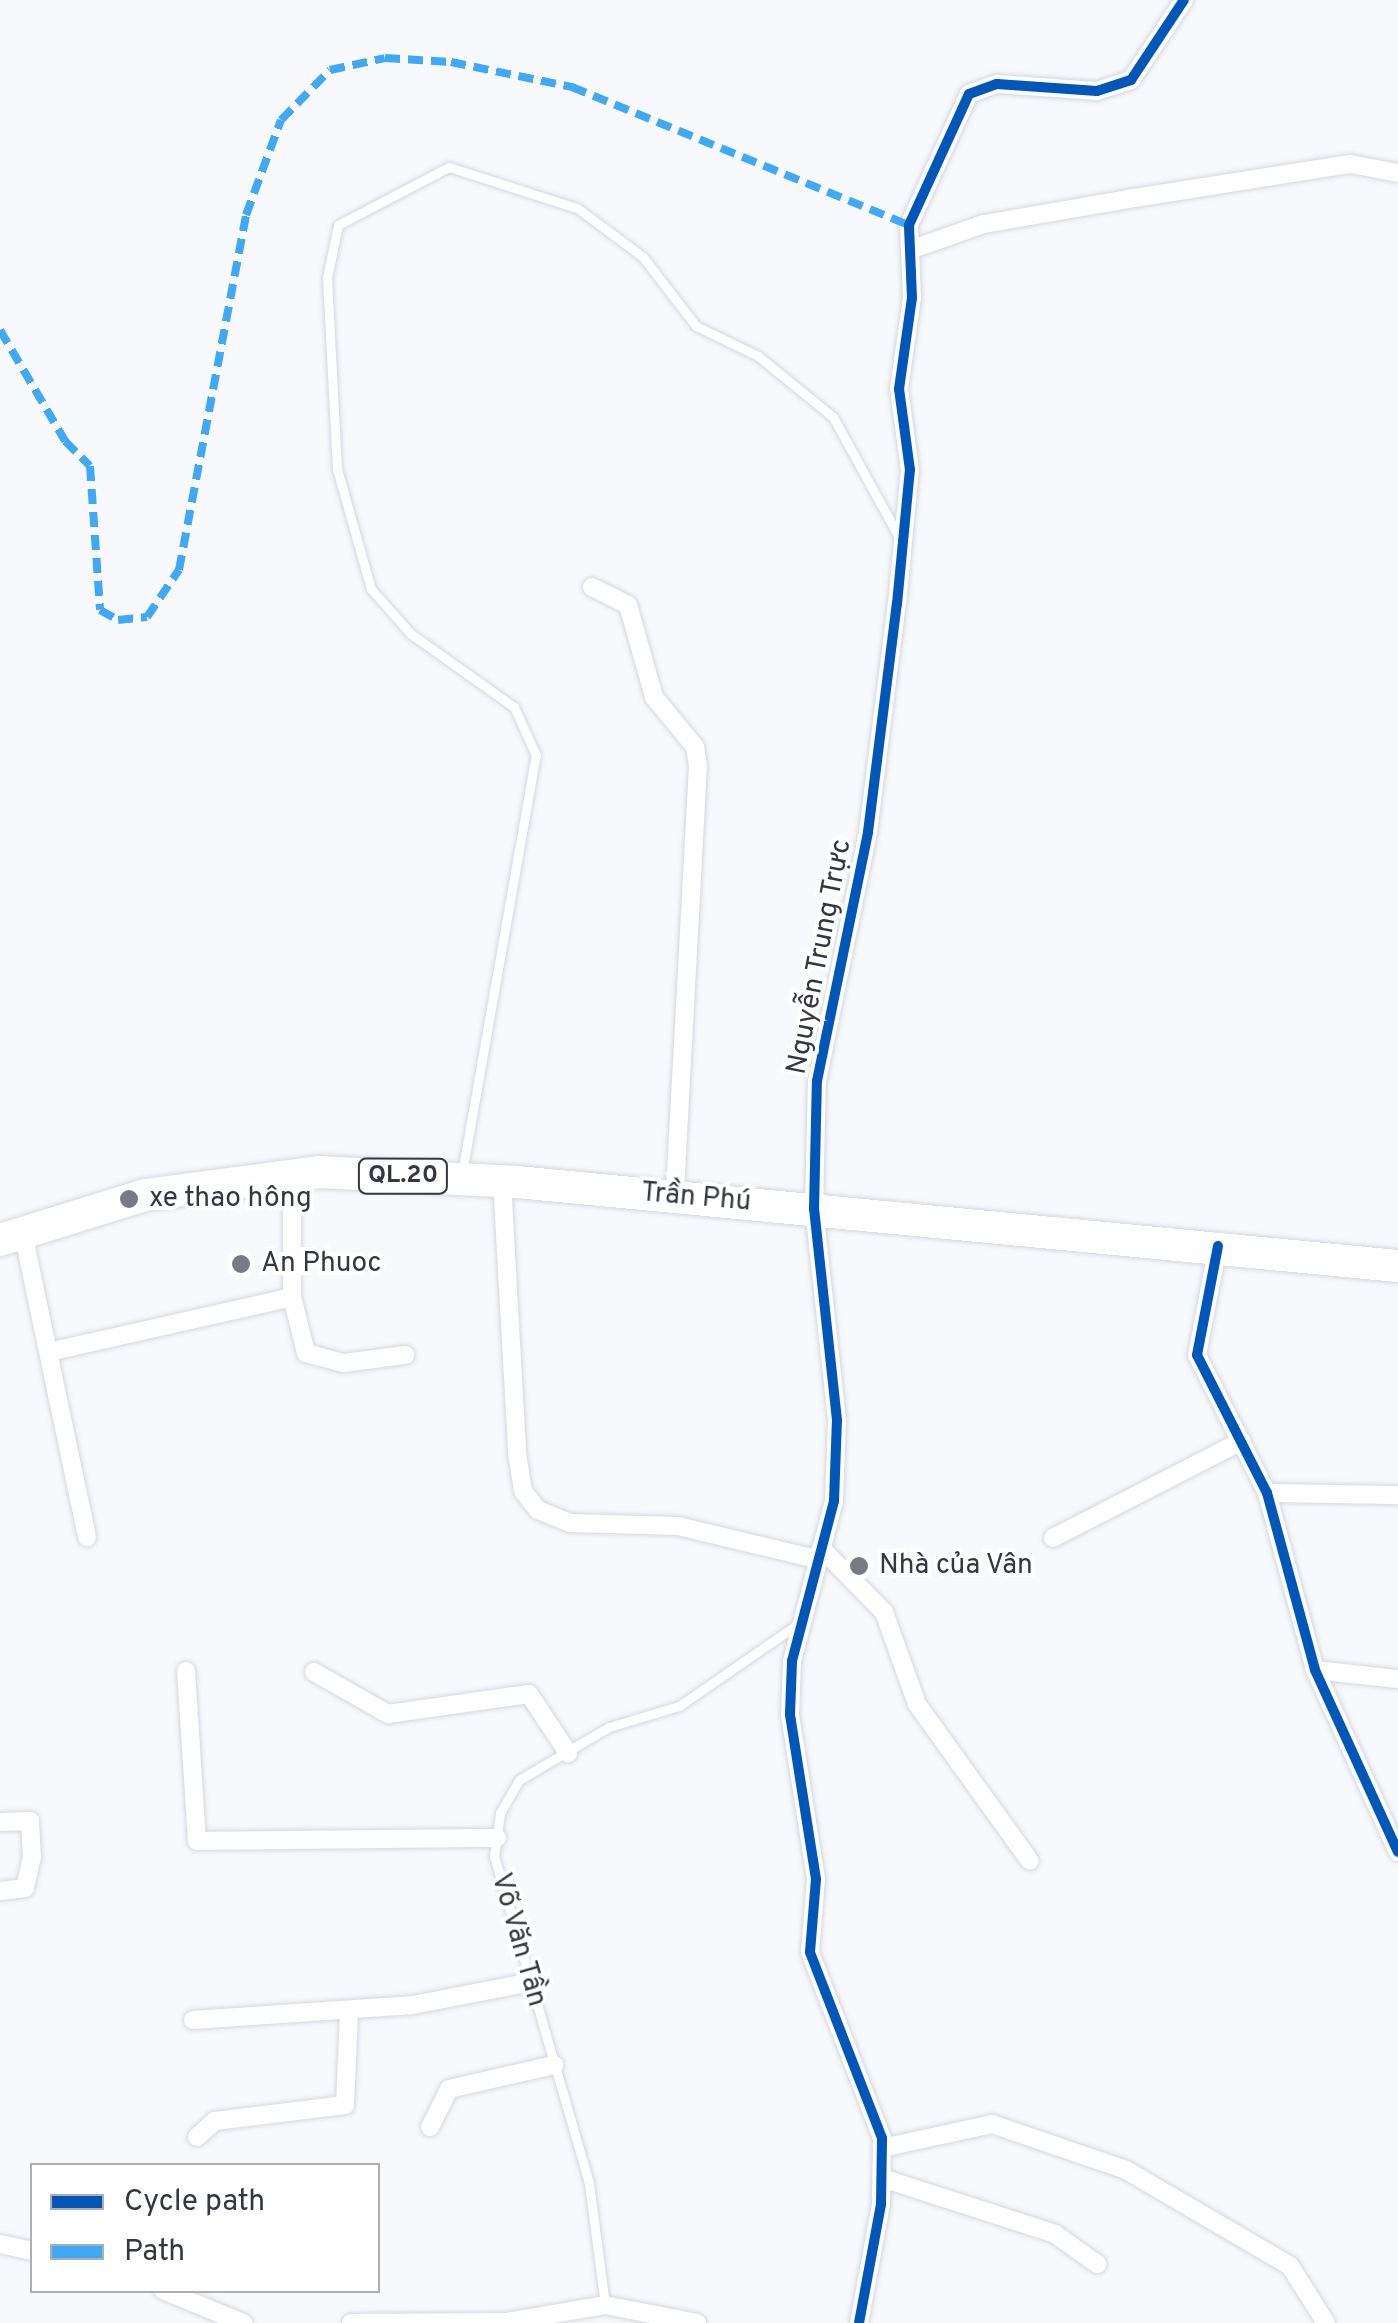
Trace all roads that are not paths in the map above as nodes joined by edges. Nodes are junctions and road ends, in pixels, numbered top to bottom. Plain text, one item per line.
1 (1184, 0) edge
2 (1398, 172) edge
3 (910, 250) junction
4 (903, 544) junction
5 (592, 587) dead end
6 (292, 1176) junction
7 (461, 1179) junction
8 (502, 1182) junction
9 (675, 1197) junction
10 (814, 1209) junction
11 (11, 1236) edge
12 (1218, 1246) junction
13 (1398, 1266) edge
14 (292, 1297) junction
15 (52, 1350) junction
16 (406, 1355) dead end
17 (1242, 1441) junction
18 (1267, 1493) junction
19 (1398, 1495) edge
20 (87, 1537) dead end
21 (1053, 1538) dead end
22 (819, 1554) junction
23 (802, 1621) junction
24 (1316, 1670) junction
25 (186, 1671) dead end
26 (314, 1672) dead end
27 (1398, 1679) edge
28 (568, 1752) junction
29 (0, 1822) edge
30 (497, 1838) junction
31 (1398, 1852) edge
32 (1030, 1862) dead end
33 (0, 1891) edge
34 (531, 1982) junction
35 (348, 2012) junction
36 (193, 2020) dead end
37 (554, 2065) junction
38 (430, 2126) dead end
39 (197, 2137) dead end
40 (882, 2148) junction
41 (882, 2178) junction
42 (0, 2244) edge
43 (30, 2251) edge
44 (1097, 2264) dead end
45 (170, 2293) edge
46 (605, 2305) junction
47 (657, 2319) edge
48 (243, 2323) edge
49 (351, 2323) edge
50 (696, 2323) edge
51 (858, 2323) edge
52 (1326, 2323) edge

1 - 3 street, Nguyễn Trung Trực
2 - 3 street
3 - 4 street, Nguyễn Trung Trực
4 - 7 lane
4 - 10 street, Nguyễn Trung Trực
5 - 9 street
6 - 7 highway, Trần Phú / QL.20
6 - 11 highway, Trần Phú / QL.20
6 - 14 street
7 - 8 highway, Trần Phú / QL.20
8 - 9 highway, Trần Phú / QL.20
8 - 22 street
9 - 10 highway, Trần Phú / QL.20
10 - 12 highway, Trần Phú / QL.20
10 - 22 street, Nguyễn Trung Trực
11 - 15 street
12 - 13 highway, Trần Phú / QL.20
12 - 17 street
14 - 15 street
14 - 16 street
15 - 20 street
17 - 18 street
17 - 21 street
18 - 19 street
18 - 24 street
22 - 23 street, Nguyễn Trung Trực
22 - 32 street
23 - 28 lane, Võ Văn Tần
23 - 40 street, Nguyễn Trung Trực
24 - 27 street
24 - 31 street
25 - 30 street
26 - 28 street
28 - 30 lane, Võ Văn Tần
29 - 33 street
30 - 34 lane, Võ Văn Tần
34 - 35 street
34 - 37 lane, Võ Văn Tần
35 - 36 street
35 - 39 street
37 - 38 street
37 - 46 lane, Võ Văn Tần
40 - 41 street, Nguyễn Trung Trực
40 - 52 street
41 - 44 street
41 - 51 street, Nguyễn Trung Trực
42 - 43 street
45 - 48 street
46 - 47 street
46 - 49 street
47 - 50 street

